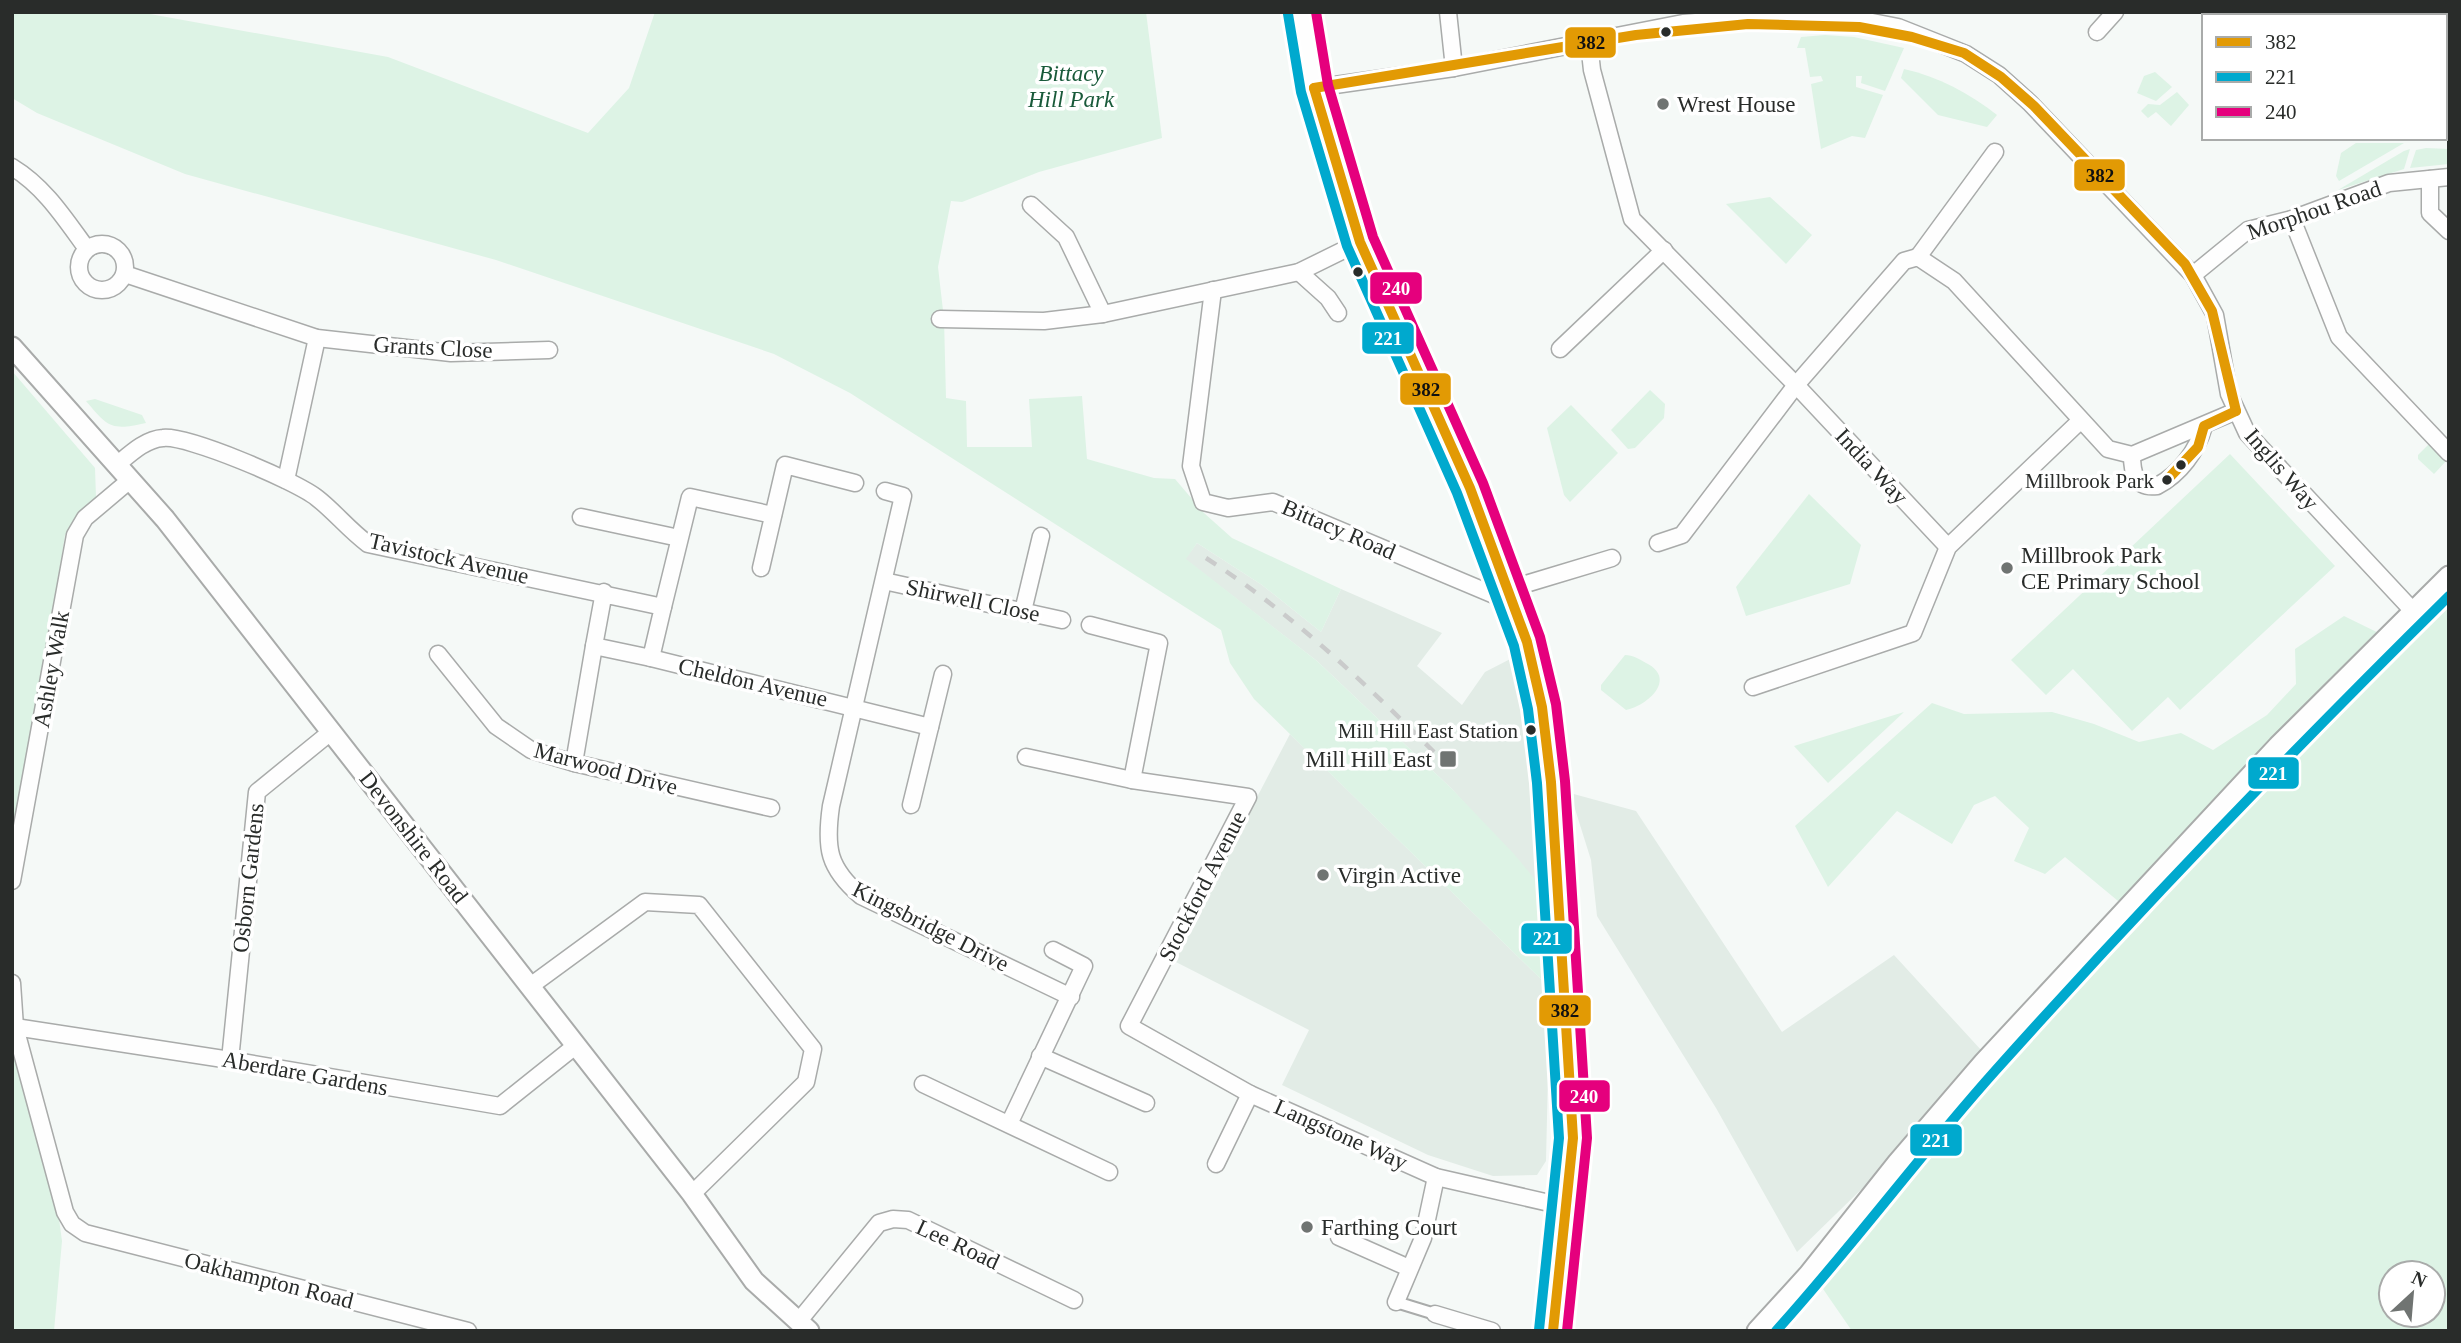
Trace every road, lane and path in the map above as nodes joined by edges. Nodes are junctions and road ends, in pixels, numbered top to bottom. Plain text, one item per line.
1 (1302, 12) edge
2 (1448, 12) edge
3 (2115, 12) edge
4 (1746, 15) edge
5 (2097, 32) dead end
6 (1589, 43) junction
7 (1454, 68) junction
8 (1314, 88) junction
9 (1995, 152) dead end
10 (12, 167) edge
11 (2449, 177) edge
12 (2430, 179) junction
13 (1031, 205) dead end
14 (2292, 219) junction
15 (2449, 231) edge
16 (1360, 242) junction
17 (87, 249) junction
18 (1664, 250) junction
19 (1918, 257) junction
20 (1299, 272) junction
21 (125, 274) junction
22 (2193, 275) junction
23 (1213, 290) junction
24 (1338, 313) dead end
25 (1103, 314) junction
26 (940, 319) dead end
27 (317, 338) junction
28 (12, 347) edge
29 (1560, 349) dead end
30 (549, 350) dead end
31 (1796, 385) junction
32 (2236, 411) junction
33 (2080, 421) junction
34 (2204, 426) junction
35 (2449, 453) edge
36 (2132, 455) junction
37 (124, 472) junction
38 (286, 480) junction
39 (855, 482) dead end
40 (885, 491) dead end
41 (773, 515) junction
42 (581, 517) dead end
43 (1041, 536) dead end
44 (679, 538) junction
45 (1658, 543) dead end
46 (1948, 547) junction
47 (1612, 558) dead end
48 (761, 568) dead end
49 (2449, 576) edge
50 (884, 581) junction
51 (604, 592) junction
52 (1511, 596) junction
53 (663, 607) junction
54 (1023, 611) junction
55 (2413, 611) junction
56 (1062, 620) dead end
57 (1090, 625) dead end
58 (594, 646) junction
59 (438, 654) dead end
60 (651, 658) junction
61 (943, 674) dead end
62 (1754, 687) dead end
63 (855, 706) junction
64 (930, 727) junction
65 (332, 731) junction
66 (1026, 757) dead end
67 (574, 763) junction
68 (1132, 780) junction
69 (911, 805) dead end
70 (771, 808) dead end
71 (12, 881) edge
72 (1053, 950) dead end
73 (12, 983) edge
74 (528, 987) junction
75 (1071, 997) junction
76 (1129, 1026) joint
77 (15, 1027) junction
78 (574, 1047) junction
79 (1040, 1056) junction
80 (230, 1060) junction
81 (923, 1084) dead end
82 (1250, 1094) junction
83 (1146, 1103) dead end
84 (1009, 1124) junction
85 (1216, 1164) dead end
86 (1109, 1172) dead end
87 (1436, 1177) junction
88 (691, 1194) junction
89 (1567, 1207) junction
90 (1339, 1237) dead end
91 (1409, 1268) junction
92 (1074, 1300) dead end
93 (1396, 1302) joint
94 (1435, 1314) joint
95 (804, 1327) edge
96 (468, 1331) edge
97 (1492, 1331) edge
98 (1553, 1331) edge
99 (1756, 1331) edge

1 - 8 main road
2 - 7 street
3 - 5 street
4 - 6 street, Inglis Way
4 - 22 street, Inglis Way
6 - 7 street, Inglis Way
6 - 18 street, India Way
7 - 8 street, Inglis Way
8 - 16 main road
9 - 19 street
10 - 17 street
11 - 12 street, Morphou Road
12 - 14 street, Morphou Road
12 - 15 street
13 - 25 street
14 - 22 street, Morphou Road
14 - 35 street
16 - 20 street
16 - 52 main road
17 - 21 street
17 - 21 street
18 - 29 street
18 - 31 street, India Way
19 - 31 street
19 - 33 street
20 - 23 street
20 - 24 street
21 - 27 street, Grants Close
22 - 32 street, Inglis Way
23 - 25 street
23 - 52 street, Bittacy Road
25 - 26 street
27 - 30 street, Grants Close
27 - 38 street
28 - 37 street, Devonshire Road
31 - 45 street
31 - 46 street, India Way
32 - 34 street
32 - 55 street, Inglis Way
33 - 36 street
33 - 46 street
34 - 36 street
34 - 36 street
37 - 38 street, Tavistock Avenue
37 - 65 street, Devonshire Road
37 - 71 street, Ashley Walk
38 - 51 street, Tavistock Avenue
39 - 41 street
40 - 50 street, Kingsbridge Drive
41 - 44 street
41 - 48 street
42 - 44 street
43 - 54 street
44 - 53 street
46 - 62 street
47 - 52 street
49 - 55 street
50 - 54 street, Shirwell Close
50 - 63 street, Kingsbridge Drive
51 - 53 street, Tavistock Avenue
51 - 58 street
52 - 89 main road
53 - 60 street
54 - 56 street, Shirwell Close
55 - 99 street
57 - 68 street
58 - 60 street, Cheldon Avenue
58 - 67 street
59 - 67 street, Marwood Drive
60 - 63 street, Cheldon Avenue
61 - 64 street
63 - 64 street, Cheldon Avenue
63 - 75 street, Kingsbridge Drive
64 - 69 street
65 - 74 street, Devonshire Road
65 - 80 street, Osborn Gardens
66 - 68 street, Stockford Avenue
67 - 70 street, Marwood Drive
68 - 76 street, Stockford Avenue
72 - 75 street
73 - 77 street
74 - 78 street, Devonshire Road
74 - 88 street
75 - 79 street
76 - 82 street, Langstone Way
77 - 80 street, Aberdare Gardens
77 - 96 street, Oakhampton Road
78 - 80 street, Aberdare Gardens
78 - 88 street, Devonshire Road
79 - 83 street
79 - 84 street
81 - 84 street
82 - 85 street
82 - 87 street, Langstone Way
84 - 86 street
87 - 89 street, Langstone Way
87 - 91 street
88 - 95 street, Devonshire Road
89 - 98 main road
90 - 91 street
91 - 93 street
92 - 95 street, Lee Road
93 - 94 street
94 - 97 street

